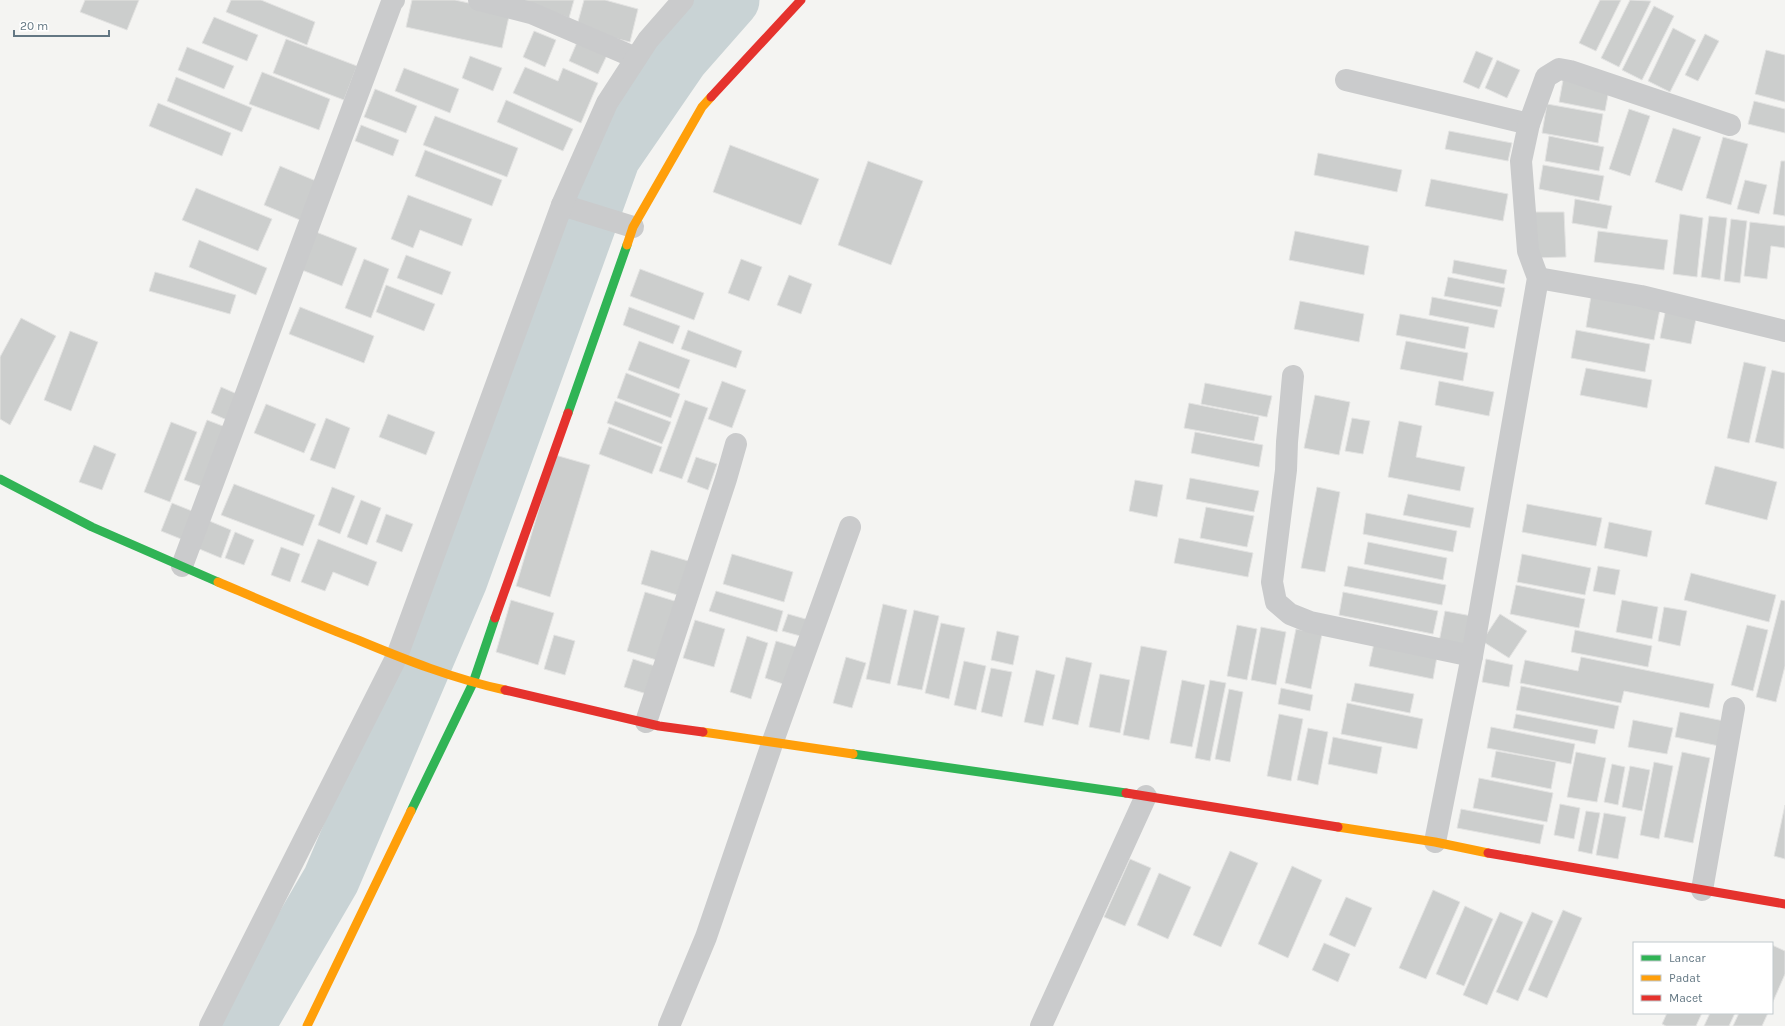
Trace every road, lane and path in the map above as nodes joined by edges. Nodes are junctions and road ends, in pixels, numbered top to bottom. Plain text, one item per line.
1 (479, 0) edge
2 (683, 0) edge
3 (801, 0) edge
4 (391, 1) edge
5 (636, 58) junction
6 (1346, 80) dead end
7 (1529, 124) junction
8 (1730, 125) dead end
9 (572, 208) junction
10 (633, 227) junction
11 (1538, 278) junction
12 (1785, 331) edge
13 (1293, 376) dead end
14 (736, 444) dead end
15 (0, 479) edge
16 (850, 527) dead end
17 (182, 566) junction
18 (397, 656) junction
19 (1472, 656) junction
20 (473, 683) junction
21 (1734, 708) dead end
22 (646, 722) junction
23 (773, 742) junction
24 (1146, 796) junction
25 (1435, 842) junction
26 (1702, 890) junction
27 (1785, 904) edge
28 (210, 1026) edge
29 (307, 1026) edge
30 (669, 1026) edge
31 (1041, 1026) edge

1 - 5 street
2 - 5 street
3 - 10 street
4 - 17 street
5 - 9 street
6 - 7 street
7 - 8 street
7 - 11 street
9 - 10 street
9 - 18 street
10 - 20 street
11 - 12 street
11 - 19 street
13 - 19 street
14 - 22 street
15 - 17 street
16 - 23 street
17 - 18 street
18 - 20 street
18 - 28 street
19 - 25 street
20 - 22 street
20 - 29 street
21 - 26 street
22 - 23 street
23 - 24 street
23 - 30 street
24 - 25 street
24 - 31 street
25 - 26 street
26 - 27 street

